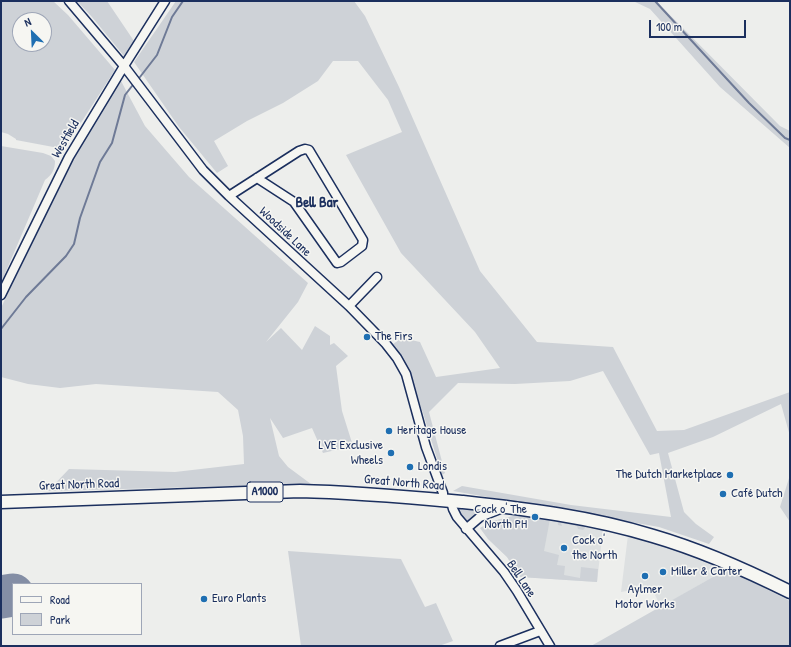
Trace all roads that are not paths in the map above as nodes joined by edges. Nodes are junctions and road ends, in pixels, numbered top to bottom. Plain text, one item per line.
1 (69, 1) edge
2 (165, 1) edge
3 (124, 66) junction
4 (257, 178) junction
5 (229, 196) junction
6 (377, 277) dead end
7 (1, 295) edge
8 (349, 306) junction
9 (447, 501) junction
10 (1, 502) edge
11 (506, 507) junction
12 (466, 529) junction
13 (790, 592) edge
14 (540, 632) junction
15 (500, 646) edge
16 (550, 646) edge

1 - 3 street, Woodside Lane
2 - 3 street, Westfield
3 - 5 street, Woodside Lane
3 - 7 street, Westfield
4 - 4 street
4 - 5 street
5 - 8 street, Woodside Lane
6 - 8 street
8 - 9 street, Woodside Lane
9 - 10 main road, Great North Road / A1000
9 - 11 main road, Great North Road / A1000
9 - 12 street, Bell Lane
11 - 12 street
11 - 13 main road, Great North Road / A1000
12 - 14 street, Bell Lane
14 - 15 street
14 - 16 street, Bell Lane

